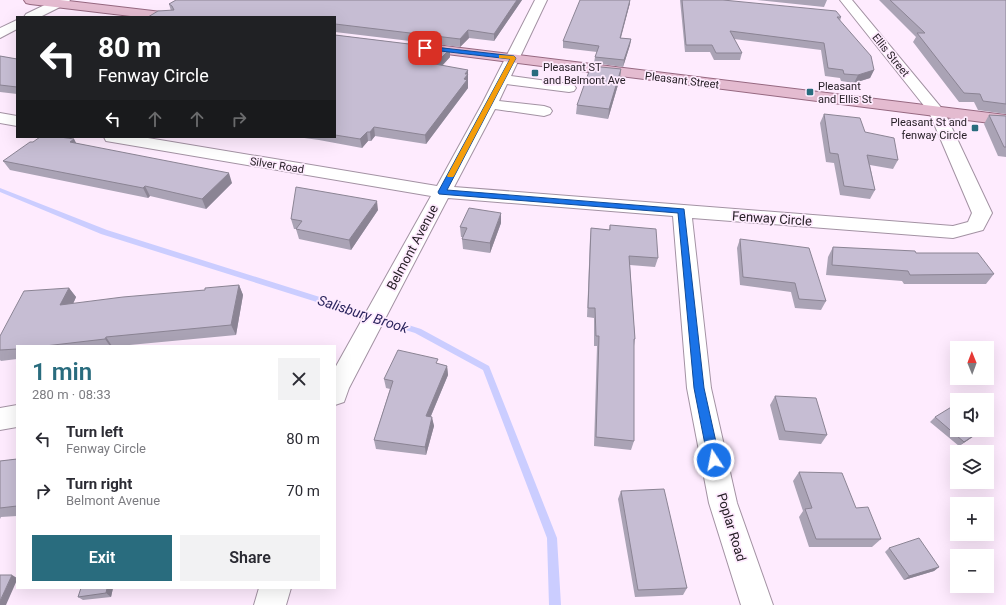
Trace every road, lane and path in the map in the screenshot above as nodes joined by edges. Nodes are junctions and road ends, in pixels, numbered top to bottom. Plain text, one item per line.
1 (30, 0) edge
2 (541, 0) edge
3 (846, 0) edge
4 (60, 2) edge
5 (844, 15) dead end
6 (32, 16) edge
7 (142, 16) edge
8 (860, 16) junction
9 (16, 25) edge
10 (0, 34) edge
11 (16, 36) edge
12 (404, 45) edge
13 (514, 58) junction
14 (502, 79) junction
15 (569, 88) dead end
16 (490, 104) junction
17 (544, 111) dead end
18 (936, 111) junction
19 (0, 118) edge
20 (1006, 120) edge
21 (16, 121) edge
22 (118, 138) edge
23 (442, 192) junction
24 (682, 211) junction
25 (336, 389) edge
26 (16, 416) edge
27 (0, 419) edge
28 (275, 589) edge
29 (270, 605) edge
30 (757, 605) edge

1 - 4 main road
2 - 13 street, Belmont Avenue
3 - 8 street, Ellis Street
4 - 6 street
4 - 7 main road
5 - 8 street
8 - 18 street, Ellis Street
9 - 10 street
10 - 11 street
12 - 13 main road, Pleasant Street
13 - 14 street, Belmont Avenue
13 - 18 main road, Pleasant Street
14 - 15 street
14 - 16 street, Belmont Avenue
16 - 17 street
16 - 23 street, Belmont Avenue
18 - 20 main road, Pleasant Street
18 - 24 street, Fenway Circle
19 - 21 street
22 - 23 street, Silver Road
23 - 24 street, Fenway Circle
23 - 25 street, Belmont Avenue
24 - 30 street, Poplar Road
26 - 27 street
28 - 29 street

